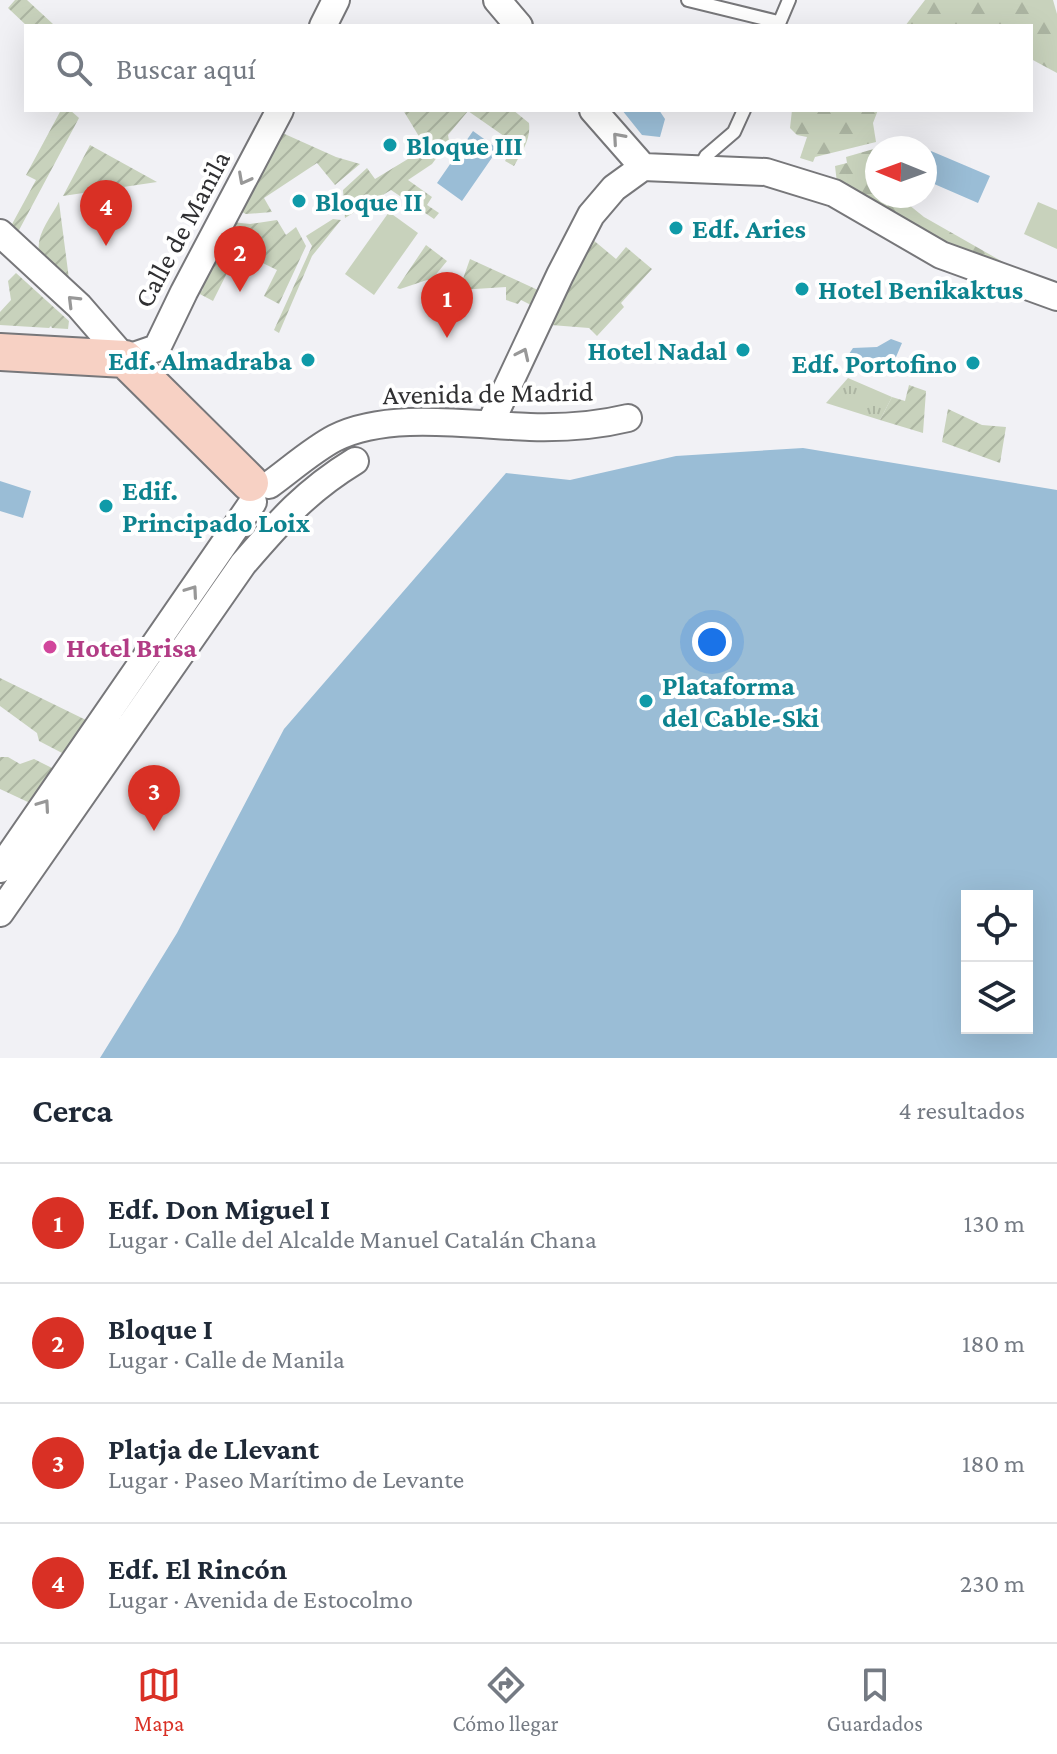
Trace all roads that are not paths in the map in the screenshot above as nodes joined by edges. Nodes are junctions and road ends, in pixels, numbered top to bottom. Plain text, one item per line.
1 (336, 0) edge
2 (497, 0) edge
3 (688, 0) edge
4 (789, 0) edge
5 (324, 24) edge
6 (517, 24) edge
7 (778, 24) edge
8 (279, 112) edge
9 (595, 112) edge
10 (743, 112) edge
11 (643, 167) junction
12 (699, 169) junction
13 (0, 233) edge
14 (1057, 297) edge
15 (0, 352) edge
16 (125, 359) junction
17 (628, 418) dead end
18 (490, 424) junction
19 (355, 461) dead end
20 (257, 490) junction
21 (0, 869) edge
22 (0, 913) edge

1 - 5 street
2 - 6 street
3 - 7 lane
4 - 7 lane
8 -> 16 street, Calle de Manila
11 -> 9 street
10 - 12 lane
11 - 12 street
18 -> 11 street
12 - 14 street
16 -> 13 street
15 - 16 street
16 - 20 street
17 - 18 street, Avenida de Madrid
18 - 20 street, Avenida de Madrid
19 - 22 street
21 -> 20 street, Avenida de Madrid

